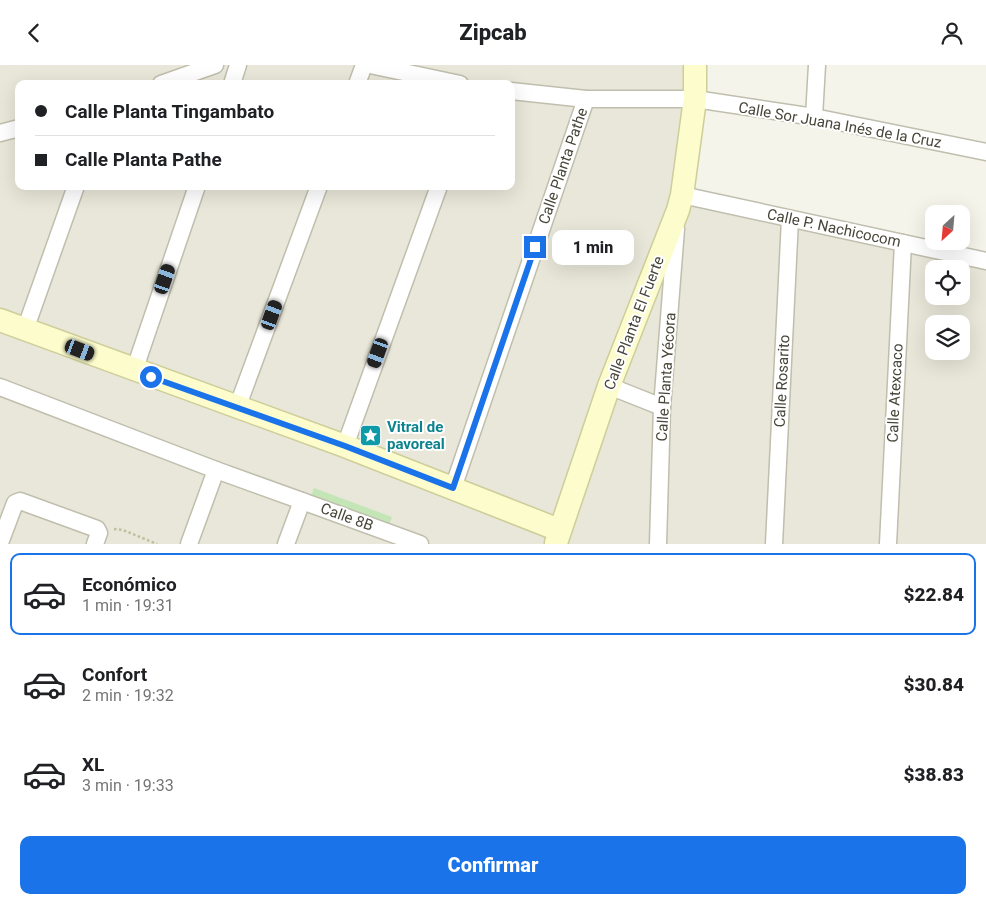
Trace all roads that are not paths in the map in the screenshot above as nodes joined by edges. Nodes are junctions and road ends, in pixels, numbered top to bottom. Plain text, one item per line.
1 (215, 65) edge
2 (238, 65) edge
3 (364, 65) edge
4 (370, 65) edge
5 (695, 65) edge
6 (817, 65) edge
7 (387, 67) edge
8 (172, 80) edge
9 (233, 80) edge
10 (358, 80) edge
11 (443, 80) edge
12 (515, 91) edge
13 (586, 99) junction
14 (694, 99) junction
15 (814, 117) junction
16 (15, 129) edge
17 (0, 133) edge
18 (986, 152) edge
19 (75, 190) edge
20 (196, 190) edge
21 (318, 190) edge
22 (437, 190) edge
23 (680, 202) junction
24 (790, 219) junction
25 (903, 243) junction
26 (986, 261) edge
27 (0, 320) edge
28 (25, 330) junction
29 (134, 371) junction
30 (610, 386) junction
31 (0, 387) edge
32 (662, 407) junction
33 (237, 408) junction
34 (345, 446) junction
35 (216, 470) junction
36 (453, 488) junction
37 (295, 498) junction
38 (96, 536) edge
39 (384, 537) edge
40 (558, 537) edge
41 (0, 543) edge
42 (189, 544) edge
43 (286, 544) edge
44 (420, 544) edge
45 (658, 544) edge
46 (774, 544) edge
47 (888, 544) edge

1 - 8 street
2 - 9 street
3 - 10 street
4 - 7 street
5 - 14 main road, Calle Planta El Fuerte
6 - 15 street
7 - 11 street
12 - 13 street, Calle Sor Juana Inés de la Cruz
13 - 14 street, Calle Sor Juana Inés de la Cruz
13 - 36 street, Calle Planta Pathe
14 - 15 street, Calle Sor Juana Inés de la Cruz
14 - 23 main road, Calle Planta El Fuerte
15 - 18 street, Calle Sor Juana Inés de la Cruz
16 - 17 street
19 - 28 street
20 - 29 street
21 - 33 street
22 - 34 street
23 - 24 street, Calle P. Nachicocom
23 - 30 main road, Calle Planta El Fuerte
23 - 32 street, Calle Planta Yécora
24 - 25 street, Calle P. Nachicocom
24 - 46 street, Calle Rosarito
25 - 26 street, Calle P. Nachicocom
25 - 47 street, Calle Atexcaco
27 - 28 main road
28 - 29 main road
29 - 33 main road
30 - 32 street
30 - 40 main road, Calle Planta El Fuerte
31 - 35 street, Calle 8B
32 - 45 street, Calle Planta Yécora
33 - 34 main road
34 - 36 main road
35 - 37 street, Calle 8B
35 - 42 street
36 - 40 main road
37 - 39 street, Calle 8B
37 - 43 street
38 - 41 street
39 - 44 street, Calle 8B

